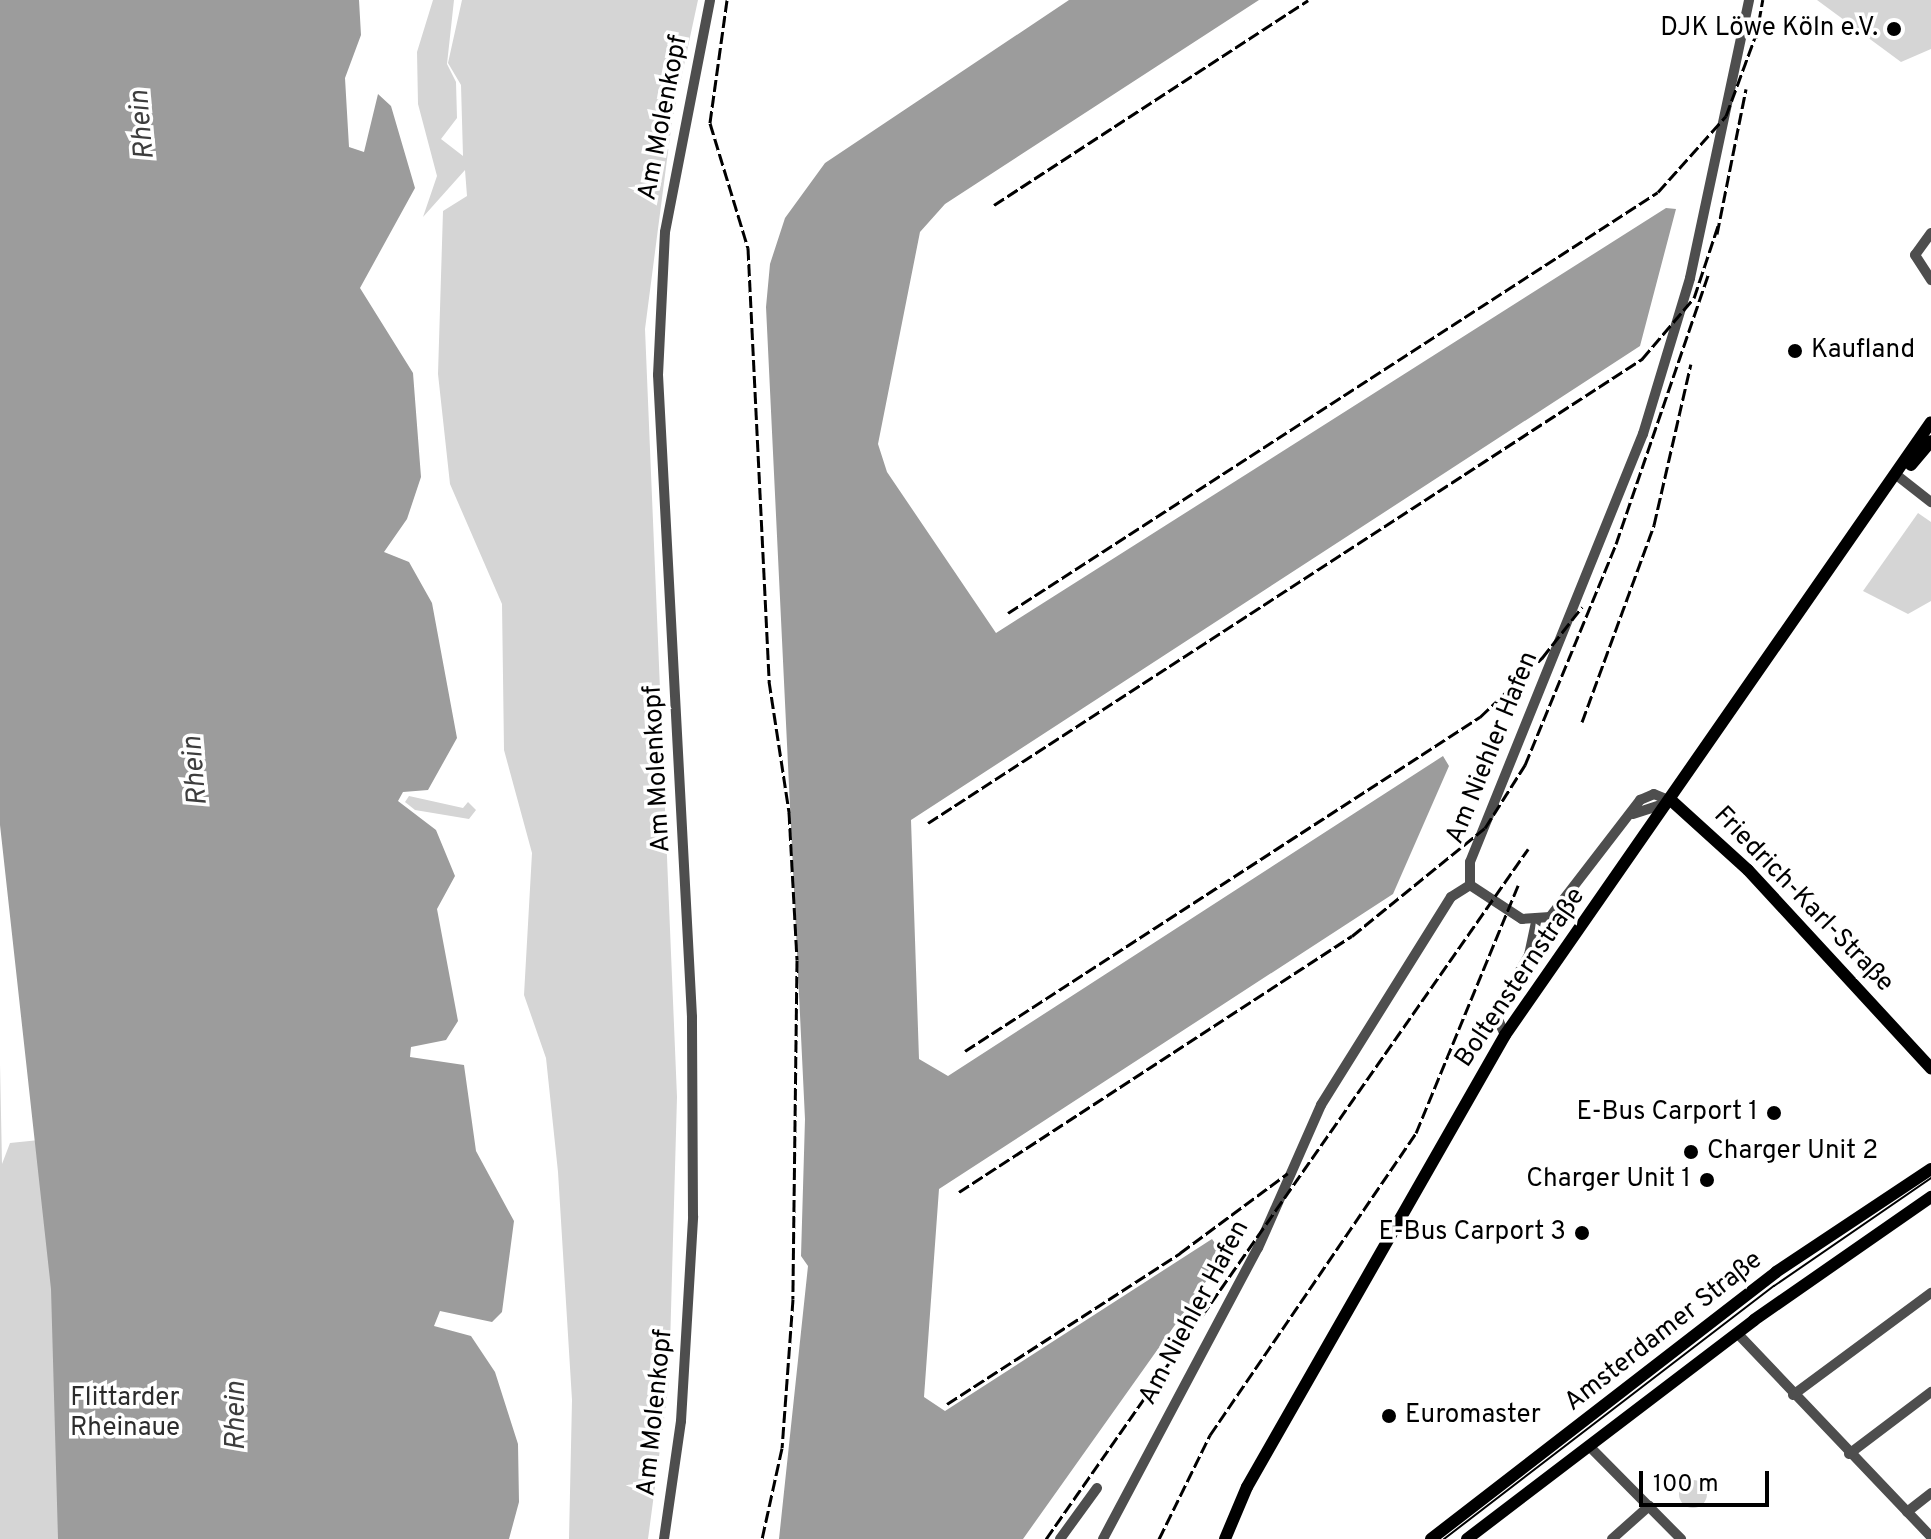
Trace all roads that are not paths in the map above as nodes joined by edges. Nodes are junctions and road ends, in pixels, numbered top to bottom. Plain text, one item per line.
1 (710, 0) edge
2 (1749, 0) edge
3 (1931, 233) edge
4 (1931, 280) edge
5 (1931, 422) edge
6 (1931, 441) edge
7 (1901, 474) junction
8 (1931, 502) edge
9 (1673, 802) junction
10 (1470, 885) junction
11 (1536, 921) junction
12 (1505, 1035) junction
13 (1931, 1068) edge
14 (1931, 1169) edge
15 (1931, 1197) edge
16 (1848, 1220) junction
17 (1843, 1255) junction
18 (1931, 1293) edge
19 (1738, 1334) junction
20 (1931, 1392) edge
21 (1793, 1395) junction
22 (1589, 1446) junction
23 (1849, 1454) junction
24 (1097, 1488) dead end
25 (1931, 1493) edge
26 (1649, 1506) junction
27 (1907, 1512) junction
28 (1931, 1537) edge
29 (664, 1539) edge
30 (1060, 1539) edge
31 (1103, 1539) edge
32 (1225, 1539) edge
33 (1431, 1539) edge
34 (1467, 1539) edge
35 (1612, 1539) edge
36 (1681, 1539) edge

1 - 29 street, Am Molenkopf
2 - 10 street, Am Niehler Hafen
3 - 4 street
5 - 7 main road, Boltensternstraße
6 - 7 main road, Boltensternstraße
7 - 8 street
7 - 9 main road, Boltensternstraße
9 - 11 street
9 - 12 main road, Boltensternstraße
9 - 13 main road, Friedrich-Karl-Straße
10 - 11 street
10 - 31 street, Am Niehler Hafen
11 - 12 street
12 - 32 main road, Boltensternstraße
14 - 16 main road, Amsterdamer Straße
15 - 17 main road, Amsterdamer Straße
16 - 17 main road
16 - 33 main road, Amsterdamer Straße
17 - 19 main road, Amsterdamer Straße
18 - 21 street
19 - 21 street
19 - 22 main road, Amsterdamer Straße
20 - 23 street
21 - 23 street
22 - 26 street
22 - 34 main road, Amsterdamer Straße
23 - 27 street
24 - 30 street
25 - 27 street
26 - 35 street
26 - 36 street
27 - 28 street

